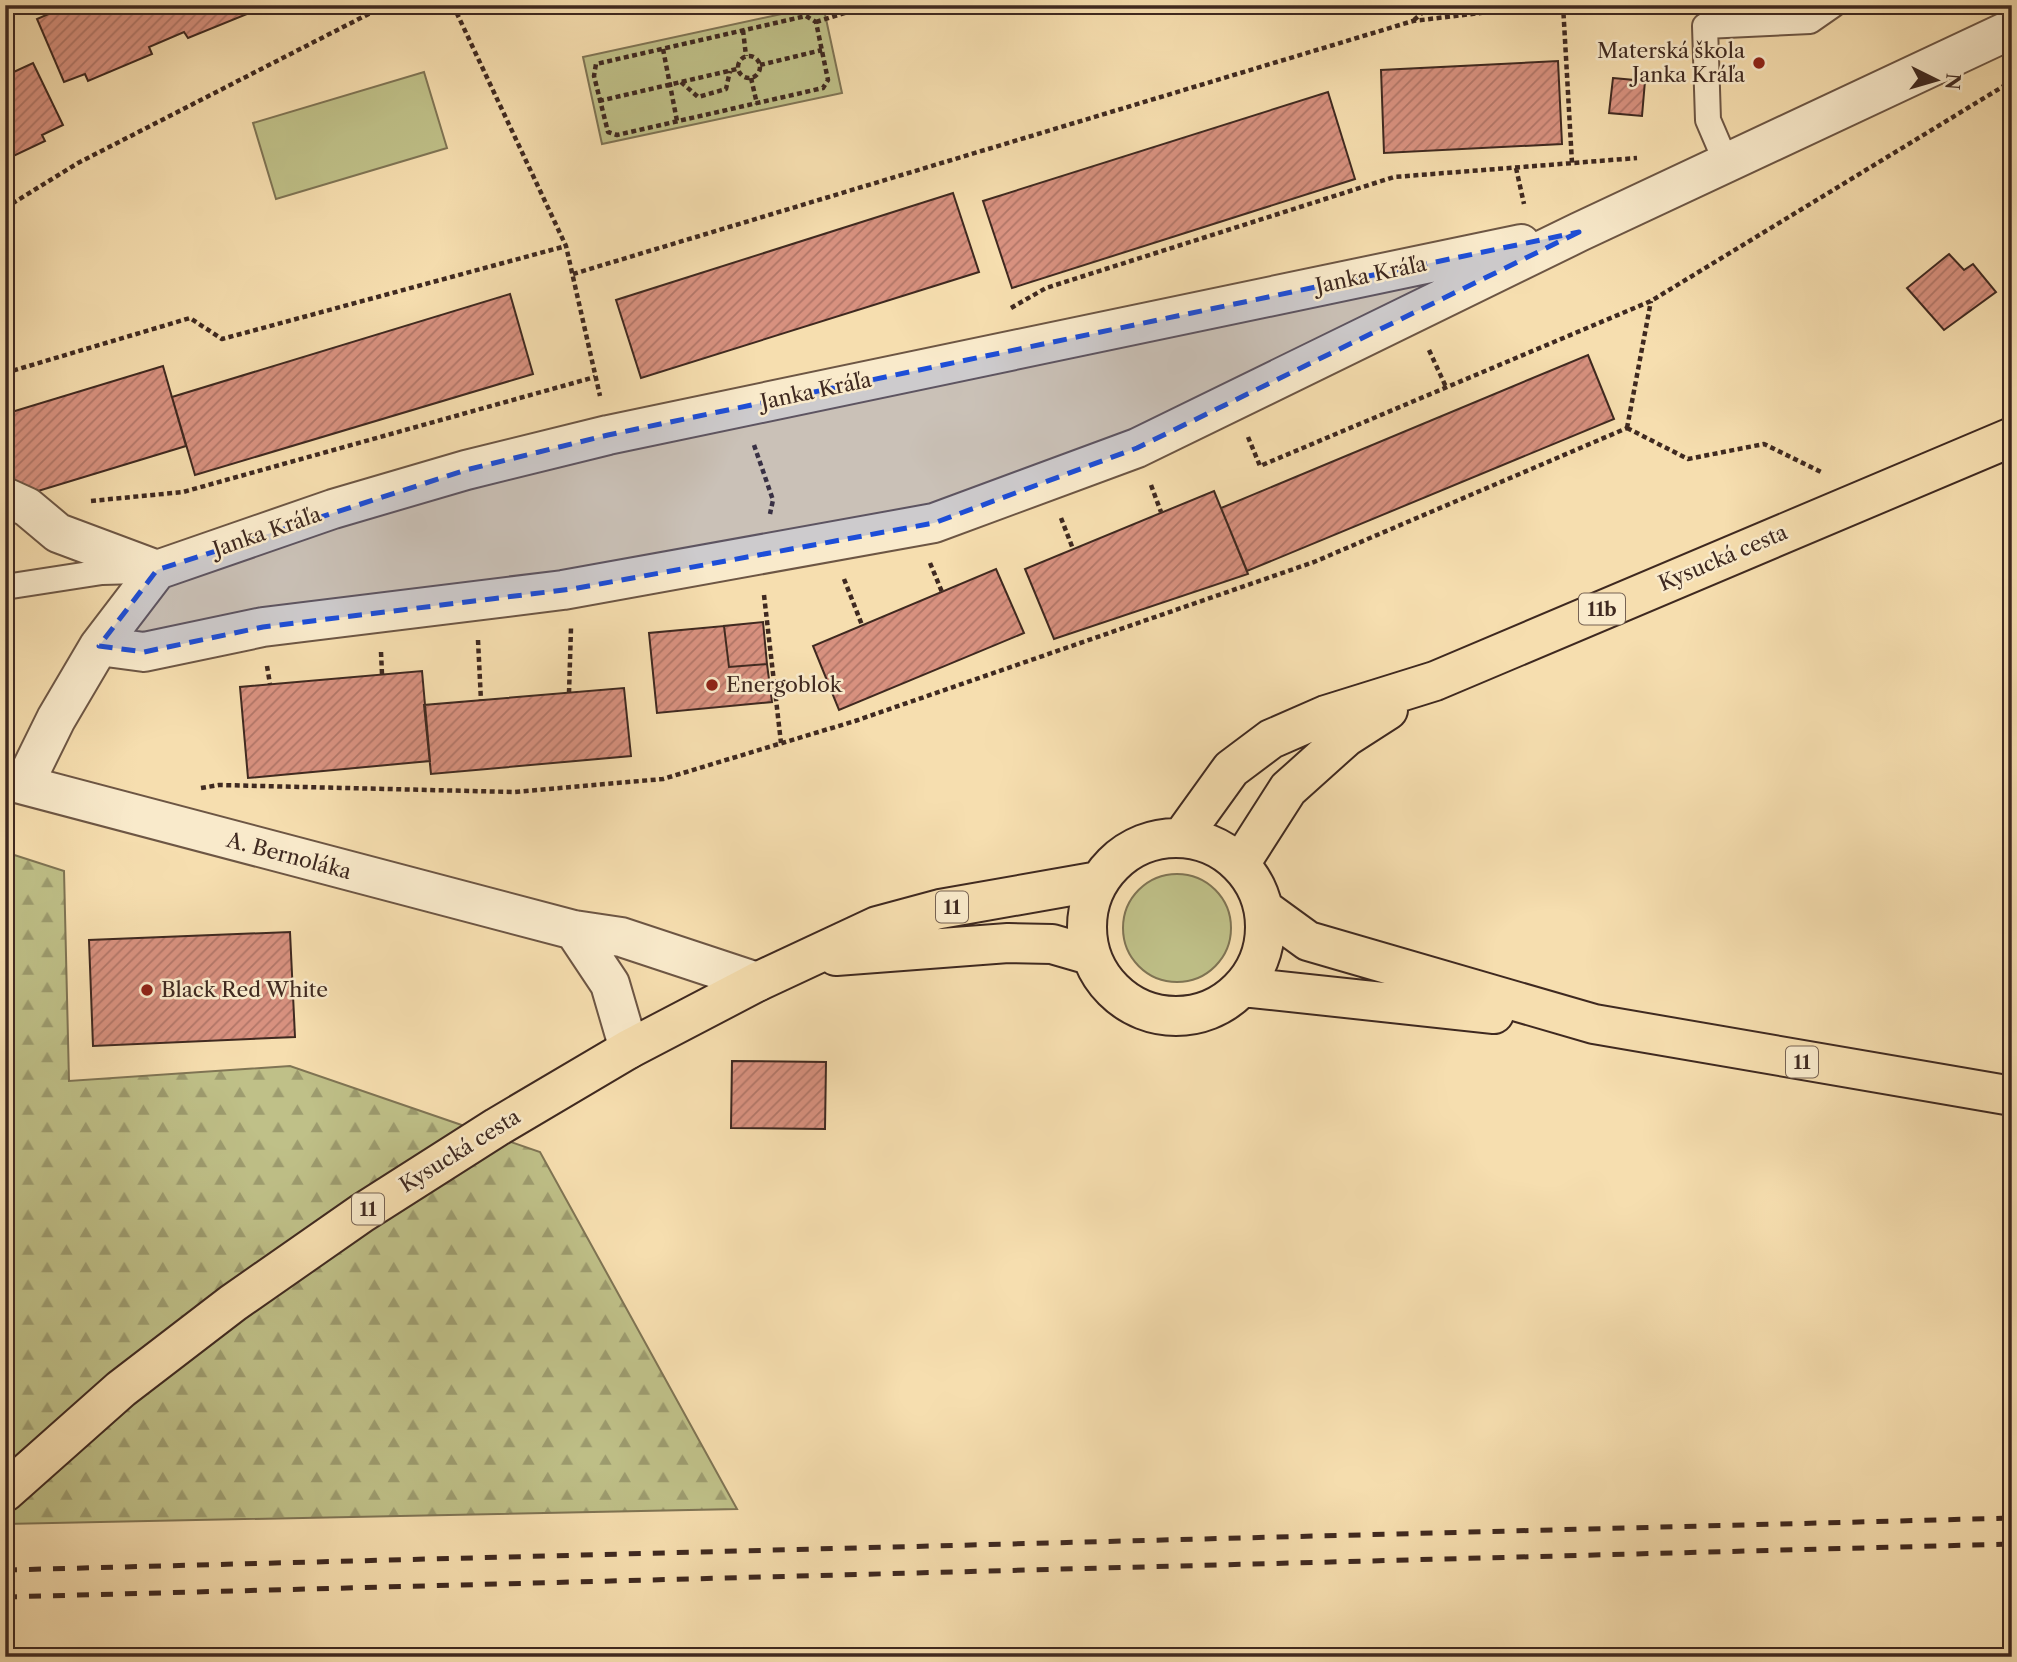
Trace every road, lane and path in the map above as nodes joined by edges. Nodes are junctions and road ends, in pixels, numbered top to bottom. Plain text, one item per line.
1 (386, 5) edge
2 (453, 5) edge
3 (870, 5) edge
4 (1431, 5) edge
5 (1547, 5) edge
6 (1563, 5) edge
7 (1833, 5) edge
8 (1413, 21) junction
9 (816, 22) junction
10 (2012, 29) edge
11 (743, 30) junction
12 (663, 48) junction
13 (822, 50) junction
14 (746, 56) junction
15 (760, 65) junction
16 (737, 69) junction
17 (730, 71) junction
18 (751, 78) junction
19 (2012, 81) edge
20 (680, 82) junction
21 (670, 84) junction
22 (599, 102) junction
23 (757, 104) junction
24 (677, 121) junction
25 (1640, 158) dead end
26 (1726, 162) junction
27 (1572, 163) junction
28 (5, 208) edge
29 (1579, 232) junction
30 (566, 246) junction
31 (573, 274) junction
32 (1651, 301) junction
33 (1000, 314) dead end
34 (5, 373) edge
35 (596, 377) junction
36 (741, 407) junction
37 (1627, 428) junction
38 (608, 435) junction
39 (2012, 437) edge
40 (1260, 466) dead end
41 (1823, 473) dead end
42 (16, 502) edge
43 (830, 542) junction
44 (760, 555) junction
45 (158, 570) junction
46 (5, 587) edge
47 (572, 589) junction
48 (476, 601) junction
49 (862, 625) dead end
50 (100, 646) junction
51 (1435, 681) junction
52 (569, 693) dead end
53 (481, 701) dead end
54 (781, 743) junction
55 (15, 782) edge
56 (192, 789) dead end
57 (1182, 837) junction
58 (1240, 864) junction
59 (1099, 881) junction
60 (1264, 909) junction
61 (574, 930) junction
62 (1090, 955) junction
63 (813, 958) junction
64 (757, 982) junction
65 (1243, 987) junction
66 (1594, 1024) junction
67 (629, 1049) junction
68 (2012, 1096) edge
69 (5, 1492) edge

1 - 28 path
2 - 30 path
3 - 9 path
4 - 8 path
5 - 8 path
6 - 27 path
7 - 26 lane
8 - 31 path
9 - 11 path
9 - 13 path
10 - 26 street, Janka Kráľa
11 - 12 path
11 - 14 path
12 - 21 path
12 - 22 path
13 - 15 path
13 - 23 path
14 - 15 path
14 - 16 path
15 - 18 path
16 - 17 path
16 - 18 path
17 - 20 path
17 - 20 path
18 - 23 path
19 - 32 path
20 - 21 path
21 - 22 path
21 - 24 path
22 - 24 path
23 - 24 path
25 - 27 path
26 - 29 street, Janka Kráľa
27 - 33 path
29 - 36 street, Janka Kráľa
29 - 43 street, Janka Kráľa
30 - 31 path
30 - 34 path
31 - 35 path
32 - 37 path
32 - 40 path
35 - 38 path
35 - 42 path
36 - 38 street, Janka Kráľa
36 - 44 path
37 - 41 path
37 - 54 path
38 - 45 street, Janka Kráľa
39 - 51 main road, Kysucká cesta / 11b
42 - 45 street
43 - 44 street, Janka Kráľa
43 - 49 path
44 - 47 street, Janka Kráľa
44 - 54 path
45 - 46 lane
45 - 50 street
47 - 48 street, Janka Kráľa
47 - 52 path
48 - 50 street, Janka Kráľa
48 - 53 path
50 - 55 street
51 - 57 main road, Kysucká cesta / 11b
51 - 58 main road, Kysucká cesta / 11b
54 - 56 path
55 - 61 street, A. Bernoláka
57 - 58 main road, 11
57 - 59 main road, 11
58 - 60 main road, 11
59 - 62 main road, 11
59 - 63 main road, Kysucká cesta / 11
60 - 65 main road, 11
60 - 66 main road, 11
61 - 64 street, A. Bernoláka
61 - 67 street
62 - 63 main road, Kysucká cesta / 11
62 - 65 main road, 11
63 - 64 main road, Kysucká cesta / 11
64 - 67 main road, Kysucká cesta / 11
65 - 66 main road, 11
66 - 68 main road, 11
67 - 69 main road, Kysucká cesta / 11

